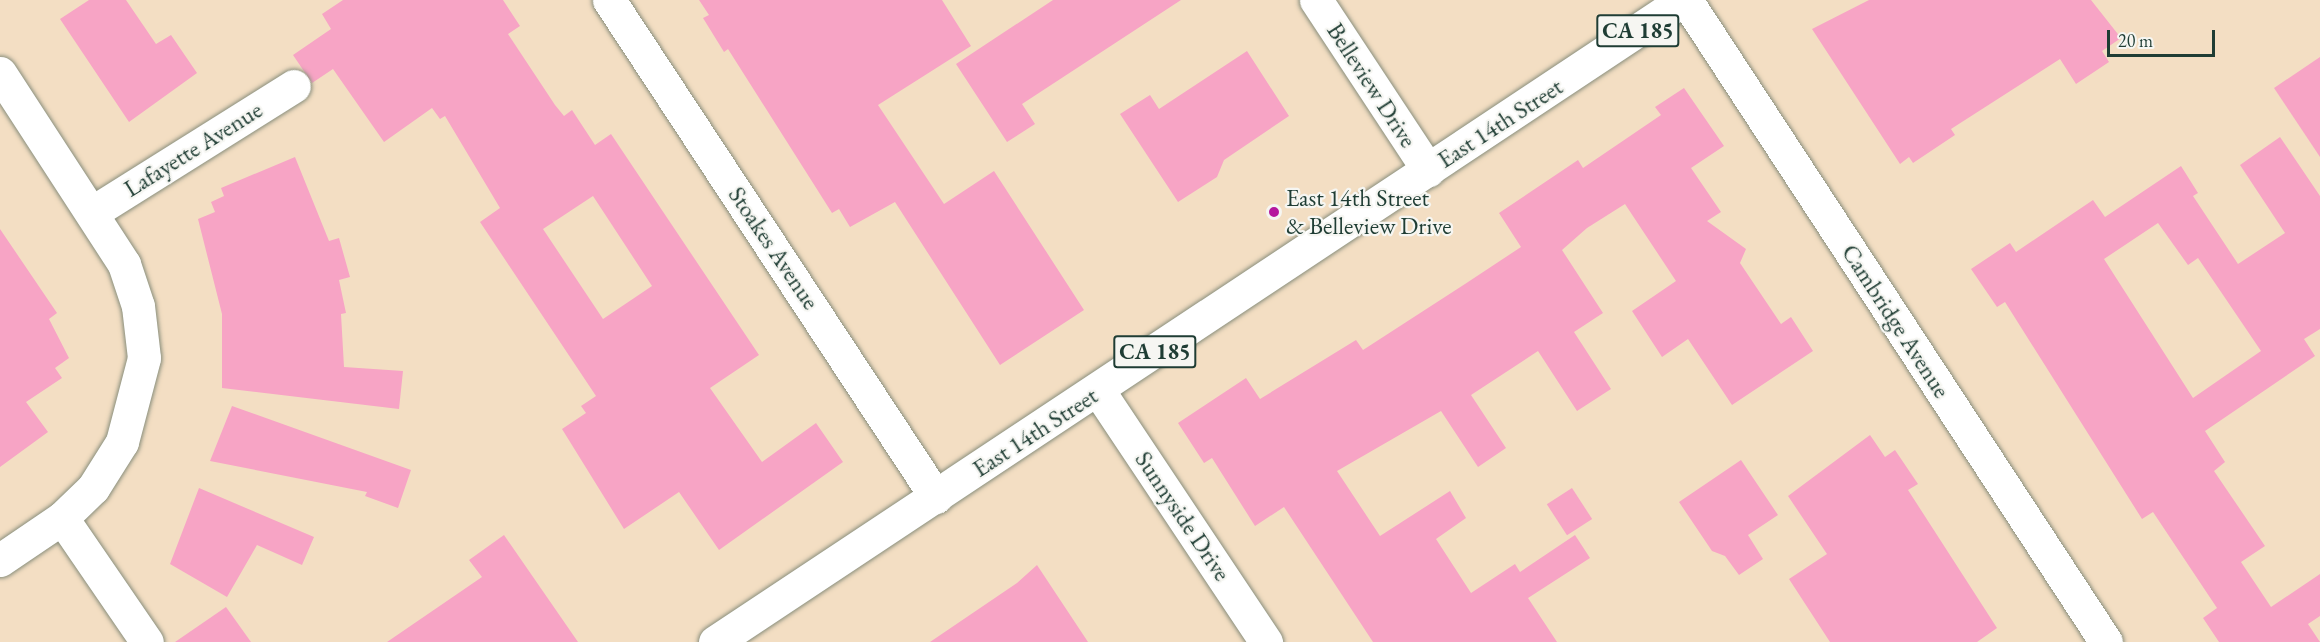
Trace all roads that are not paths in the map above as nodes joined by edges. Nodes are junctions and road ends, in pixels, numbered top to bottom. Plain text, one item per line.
1 (609, 0) edge
2 (1316, 0) edge
3 (1684, 0) edge
4 (0, 73) edge
5 (294, 86) dead end
6 (1428, 170) junction
7 (93, 212) junction
8 (1098, 390) junction
9 (936, 497) junction
10 (62, 518) junction
11 (0, 560) edge
12 (147, 642) edge
13 (715, 642) edge
14 (1266, 642) edge
15 (2106, 642) edge

1 - 9 street, Stoakes Avenue
2 - 6 street, Belleview Drive
3 - 6 street, East 14th Street / CA 185
3 - 15 street, Cambridge Avenue
4 - 7 street
5 - 7 street, Lafayette Avenue
6 - 8 street, East 14th Street / CA 185
7 - 10 street
8 - 9 street, East 14th Street / CA 185
8 - 14 street, Sunnyside Drive
9 - 13 street, East 14th Street / CA 185
10 - 11 street
10 - 12 street

